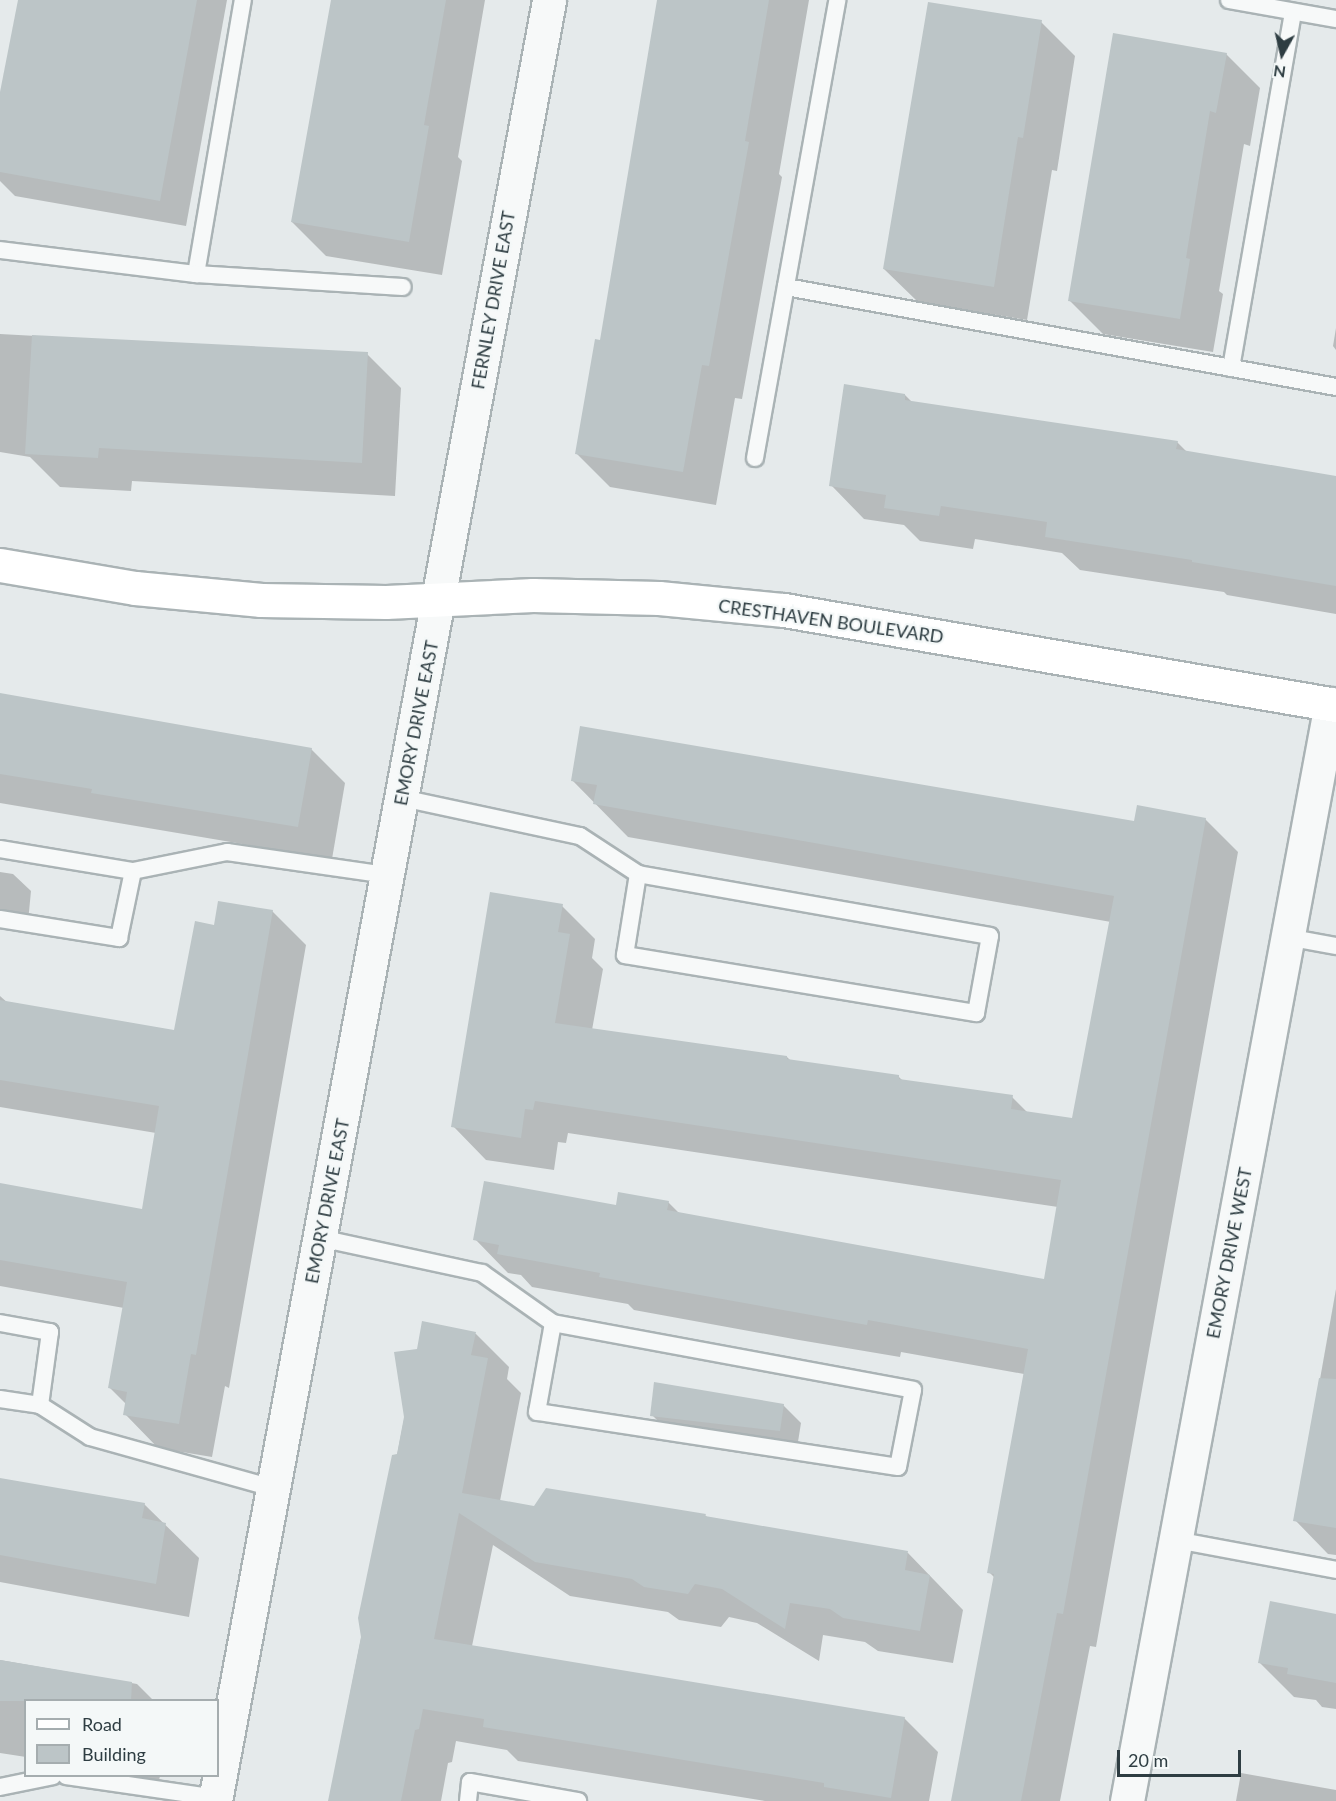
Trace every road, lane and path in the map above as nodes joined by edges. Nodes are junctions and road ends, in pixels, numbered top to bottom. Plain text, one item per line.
1 (243, 0) edge
2 (549, 0) edge
3 (837, 0) edge
4 (1228, 0) edge
5 (1293, 12) junction
6 (1336, 19) edge
7 (0, 250) edge
8 (196, 273) junction
9 (403, 287) dead end
10 (786, 287) junction
11 (1231, 368) junction
12 (1336, 387) edge
13 (755, 458) dead end
14 (0, 565) edge
15 (438, 600) junction
16 (1333, 705) edge
17 (402, 798) junction
18 (0, 849) edge
19 (133, 871) junction
20 (638, 874) junction
21 (387, 875) junction
22 (0, 919) edge
23 (1287, 937) junction
24 (1336, 946) edge
25 (320, 1238) junction
26 (0, 1323) edge
27 (553, 1323) junction
28 (0, 1399) edge
29 (40, 1405) junction
30 (273, 1488) junction
31 (1176, 1540) junction
32 (1336, 1570) edge
33 (48, 1777) edge
34 (73, 1777) edge
35 (0, 1787) edge
36 (216, 1799) edge
37 (468, 1801) edge
38 (578, 1801) edge
39 (1127, 1801) edge

1 - 8 lane
2 - 15 street, FERNLEY DRIVE EAST
3 - 10 lane
4 - 5 lane
5 - 6 lane
5 - 11 lane
7 - 8 lane
8 - 9 lane
10 - 11 lane
10 - 13 lane
11 - 12 lane
14 - 15 street, CRESTHAVEN BOULEVARD
15 - 16 street, CRESTHAVEN BOULEVARD
15 - 17 street, EMORY DRIVE EAST
16 - 23 street, EMORY DRIVE WEST
17 - 20 lane
17 - 21 street, EMORY DRIVE EAST
18 - 19 lane
19 - 21 lane
19 - 22 lane
20 - 20 lane
21 - 25 street, EMORY DRIVE EAST
23 - 24 lane
23 - 31 street, EMORY DRIVE WEST
25 - 27 lane
25 - 30 street, EMORY DRIVE EAST
26 - 29 lane
27 - 27 lane
28 - 29 lane
29 - 30 lane
30 - 36 street, EMORY DRIVE EAST
31 - 32 lane
31 - 39 street, EMORY DRIVE WEST
33 - 35 lane
34 - 36 lane
37 - 38 lane

